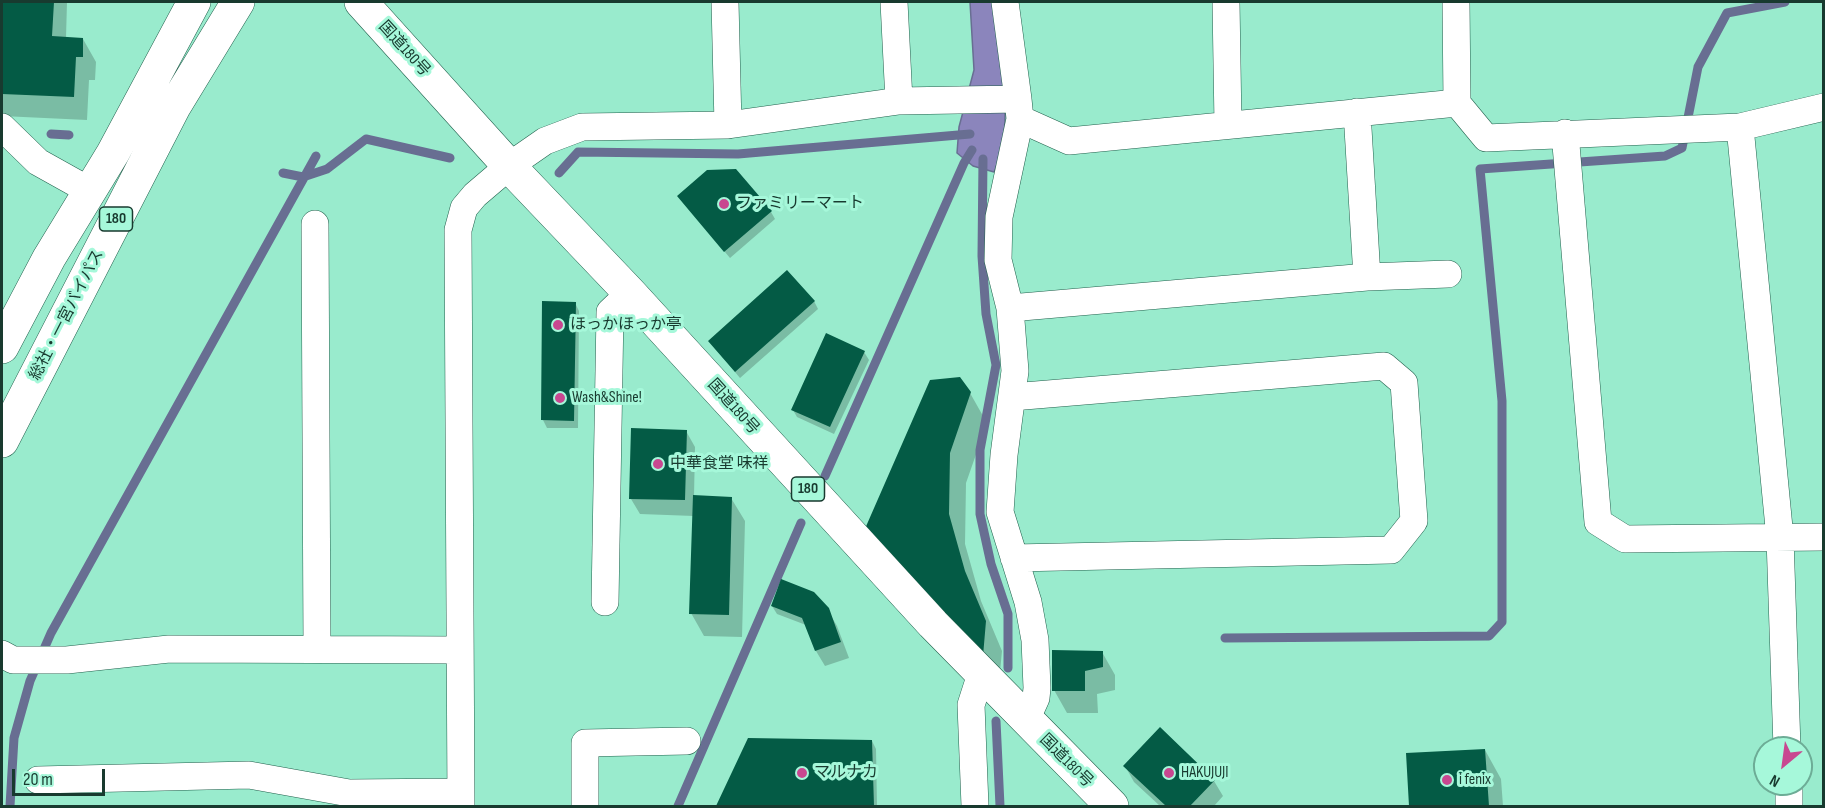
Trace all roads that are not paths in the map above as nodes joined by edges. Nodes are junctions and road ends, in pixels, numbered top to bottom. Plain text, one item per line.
1 (194, 2) edge
2 (237, 2) edge
3 (361, 2) edge
4 (725, 2) edge
5 (894, 2) edge
6 (1005, 2) edge
7 (1226, 2) edge
8 (1456, 2) edge
9 (899, 101) junction
10 (1457, 103) junction
11 (1014, 106) junction
12 (1824, 107) edge
13 (1357, 112) junction
14 (728, 125) junction
15 (1228, 125) junction
16 (2, 127) edge
17 (1740, 127) junction
18 (1564, 133) junction
19 (509, 166) junction
20 (90, 191) junction
21 (315, 224) dead end
22 (1448, 274) dead end
23 (1366, 277) junction
24 (630, 294) junction
25 (1010, 308) junction
26 (2, 347) edge
27 (1012, 397) junction
28 (2, 441) edge
29 (1824, 537) edge
30 (1780, 538) junction
31 (1014, 558) junction
32 (605, 602) dead end
33 (316, 650) junction
34 (460, 650) junction
35 (2, 654) edge
36 (981, 674) junction
37 (1026, 720) junction
38 (1787, 736) edge
39 (687, 741) dead end
40 (38, 780) dead end
41 (460, 799) edge
42 (585, 807) edge
43 (975, 807) edge
44 (1112, 807) edge

1 - 20 highway, 180
2 - 28 highway, 総社・一宮バイパス / 180
3 - 19 highway, 国道180号 / 180
4 - 14 street
5 - 9 street
6 - 11 street
7 - 15 street
8 - 10 street
9 - 11 street
9 - 14 street
10 - 13 street
10 - 18 street
11 - 15 street
11 - 25 street
12 - 17 street
13 - 15 street
13 - 23 street
14 - 19 street
16 - 20 street
17 - 18 street
17 - 30 street
18 - 30 street
19 - 24 highway, 国道180号 / 180
19 - 34 street
20 - 26 highway, 180
21 - 33 street
22 - 23 street
23 - 25 street
24 - 32 street
24 - 36 highway, 国道180号 / 180
25 - 27 street
27 - 31 street
27 - 31 street
29 - 30 street
30 - 38 street
31 - 37 street
33 - 34 street
33 - 35 street
34 - 41 street
36 - 37 highway, 国道180号 / 180
36 - 43 street
37 - 44 highway, 国道180号 / 180
39 - 42 street
40 - 41 street

